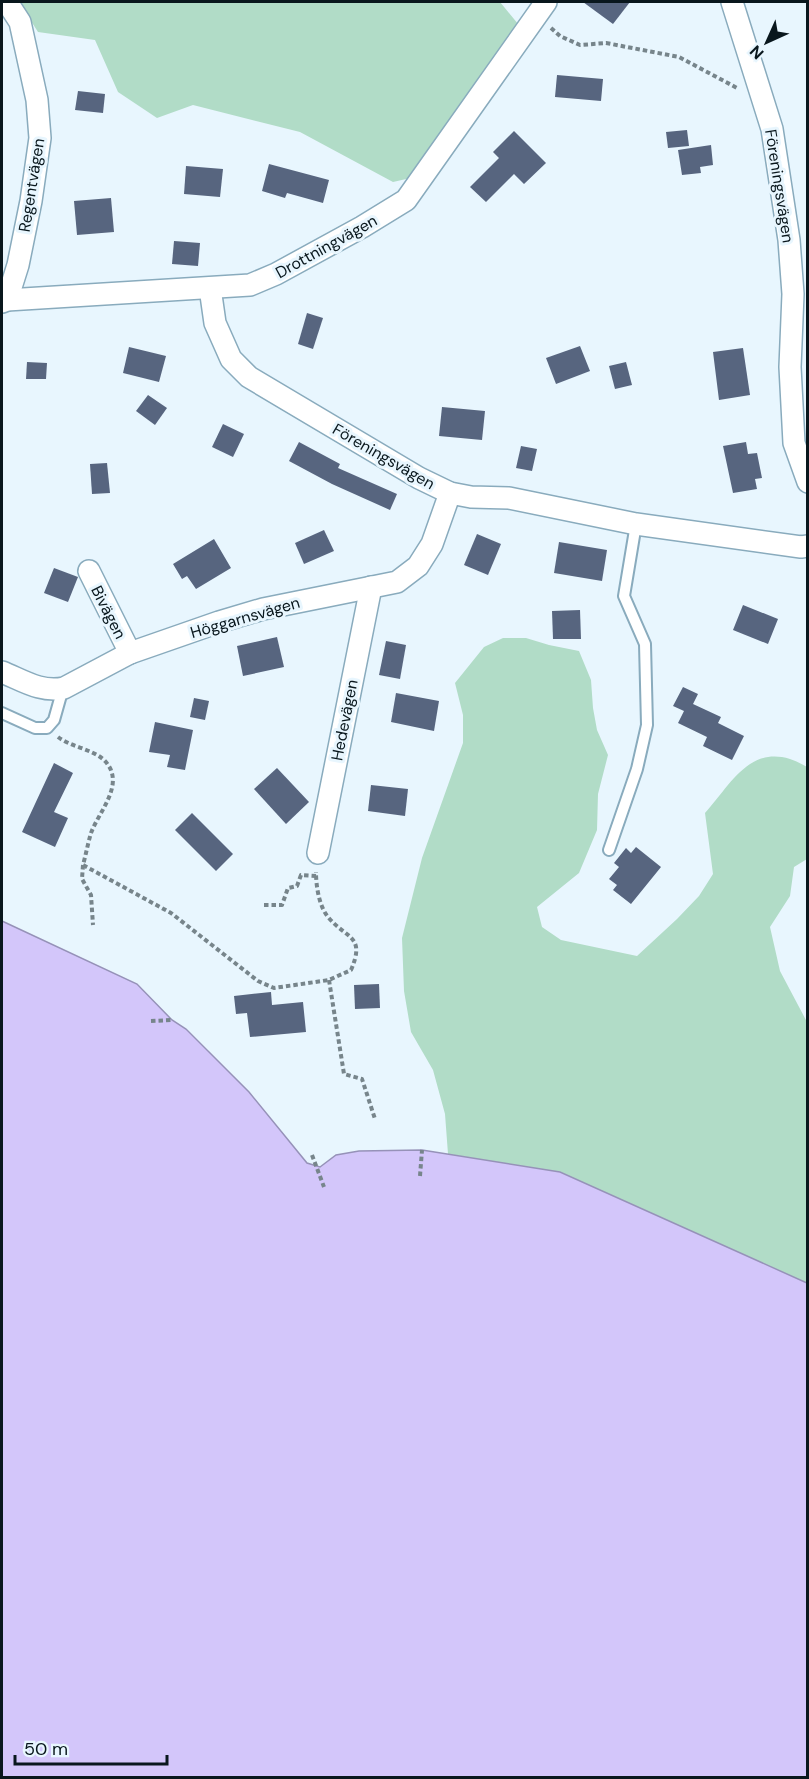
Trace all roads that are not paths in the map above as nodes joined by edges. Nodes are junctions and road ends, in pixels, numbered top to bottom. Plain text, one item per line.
1 (7, 2) edge
2 (732, 2) edge
3 (541, 9) edge
4 (798, 245) edge
5 (210, 288) junction
6 (4, 301) edge
7 (807, 482) edge
8 (450, 494) junction
9 (636, 524) junction
10 (807, 546) edge
11 (89, 571) dead end
12 (371, 586) junction
13 (130, 653) junction
14 (2, 672) edge
15 (64, 688) junction
16 (2, 713) edge
17 (609, 850) dead end
18 (318, 853) road end

1 - 6 street, Regentvägen
2 - 4 street, Föreningsvägen
3 - 5 street, Drottningvägen
4 - 7 street, Föreningsvägen
5 - 6 street, Drottningvägen
5 - 8 street, Föreningsvägen
8 - 9 street, Föreningsvägen
8 - 12 street, Höggarnsvägen
9 - 10 street, Föreningsvägen
9 - 17 lane
11 - 13 street, Bivägen
12 - 13 street, Höggarnsvägen
12 - 18 street, Hedevägen
13 - 15 street, Höggarnsvägen
14 - 15 street
15 - 16 lane

